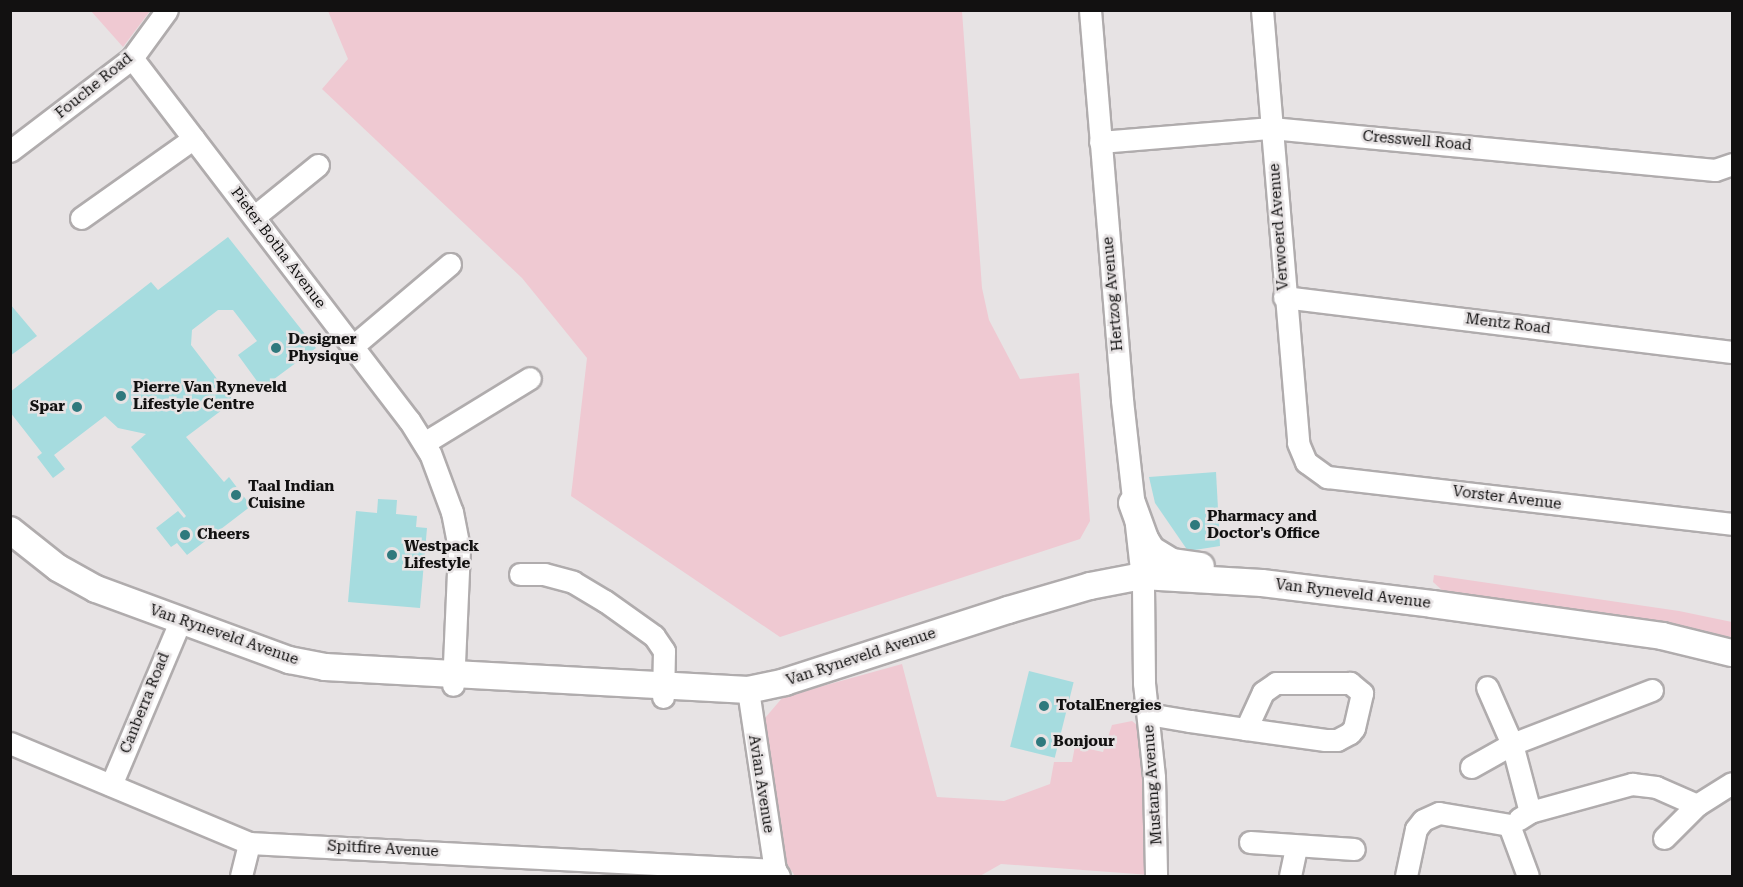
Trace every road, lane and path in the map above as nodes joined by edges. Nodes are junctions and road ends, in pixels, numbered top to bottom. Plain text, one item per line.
1 (167, 10) edge
2 (1090, 10) edge
3 (1263, 10) edge
4 (132, 58) junction
5 (1271, 128) junction
6 (194, 138) junction
7 (1100, 142) junction
8 (10, 151) edge
9 (318, 165) dead end
10 (1732, 165) edge
11 (255, 216) junction
12 (81, 218) dead end
13 (450, 264) dead end
14 (1284, 297) junction
15 (353, 346) junction
16 (1732, 352) edge
17 (530, 378) dead end
18 (423, 443) junction
19 (1298, 443) joint
20 (1131, 503) junction
21 (1732, 524) edge
22 (10, 530) edge
23 (10, 546) edge
24 (520, 574) dead end
25 (1143, 581) junction
26 (1262, 583) junction
27 (176, 628) junction
28 (1732, 653) edge
29 (1732, 663) edge
30 (454, 680) junction
31 (1487, 687) dead end
32 (1652, 690) dead end
33 (663, 692) junction
34 (748, 696) junction
35 (1148, 714) junction
36 (1246, 729) junction
37 (10, 742) edge
38 (1512, 744) junction
39 (1472, 767) dead end
40 (1732, 783) edge
41 (111, 785) junction
42 (1697, 805) junction
43 (1530, 812) junction
44 (1509, 825) junction
45 (1664, 838) dead end
46 (1250, 842) dead end
47 (249, 843) junction
48 (1296, 847) junction
49 (1354, 849) dead end
50 (777, 873) edge
51 (241, 876) edge
52 (1156, 876) edge
53 (1290, 876) edge
54 (1406, 876) edge
55 (1528, 876) edge

1 - 4 street, Fouche Road
2 - 7 street, Hertzog Avenue
3 - 5 street, Verwoerd Avenue
4 - 6 street, Pieter Botha Avenue
4 - 8 street, Fouche Road
5 - 7 street, Cresswell Road
5 - 10 street, Cresswell Road
5 - 14 street, Verwoerd Avenue
6 - 11 street, Pieter Botha Avenue
6 - 12 street
7 - 20 street, Hertzog Avenue
9 - 11 street
11 - 15 street, Pieter Botha Avenue
13 - 15 street
14 - 16 street, Mentz Road
14 - 19 street, Verwoerd Avenue
15 - 18 street, Pieter Botha Avenue
17 - 18 street
18 - 30 street, Pieter Botha Avenue
19 - 21 street, Vorster Avenue
20 - 25 street, Hertzog Avenue
20 - 26 main road
22 - 27 main road, Van Ryneveld Avenue
23 - 27 main road, Van Ryneveld Avenue
24 - 33 street
25 - 26 main road, Van Ryneveld Avenue
25 - 29 main road, Van Ryneveld Avenue
25 - 34 main road, Van Ryneveld Avenue
25 - 35 street, Mustang Avenue
26 - 28 main road, Van Ryneveld Avenue
27 - 30 main road, Van Ryneveld Avenue
27 - 41 street, Canberra Road
30 - 33 main road, Van Ryneveld Avenue
31 - 38 street
32 - 38 street
33 - 34 main road, Van Ryneveld Avenue
34 - 50 street, Avian Avenue
35 - 36 street
35 - 52 street, Mustang Avenue
36 - 36 street
37 - 41 street, Spitfire Avenue
38 - 39 street
38 - 43 street
40 - 42 street
41 - 47 street, Spitfire Avenue
42 - 43 street
42 - 45 street
43 - 44 street
44 - 54 street
44 - 55 street
46 - 48 street
47 - 50 street, Spitfire Avenue
47 - 51 street
48 - 49 street
48 - 53 street

